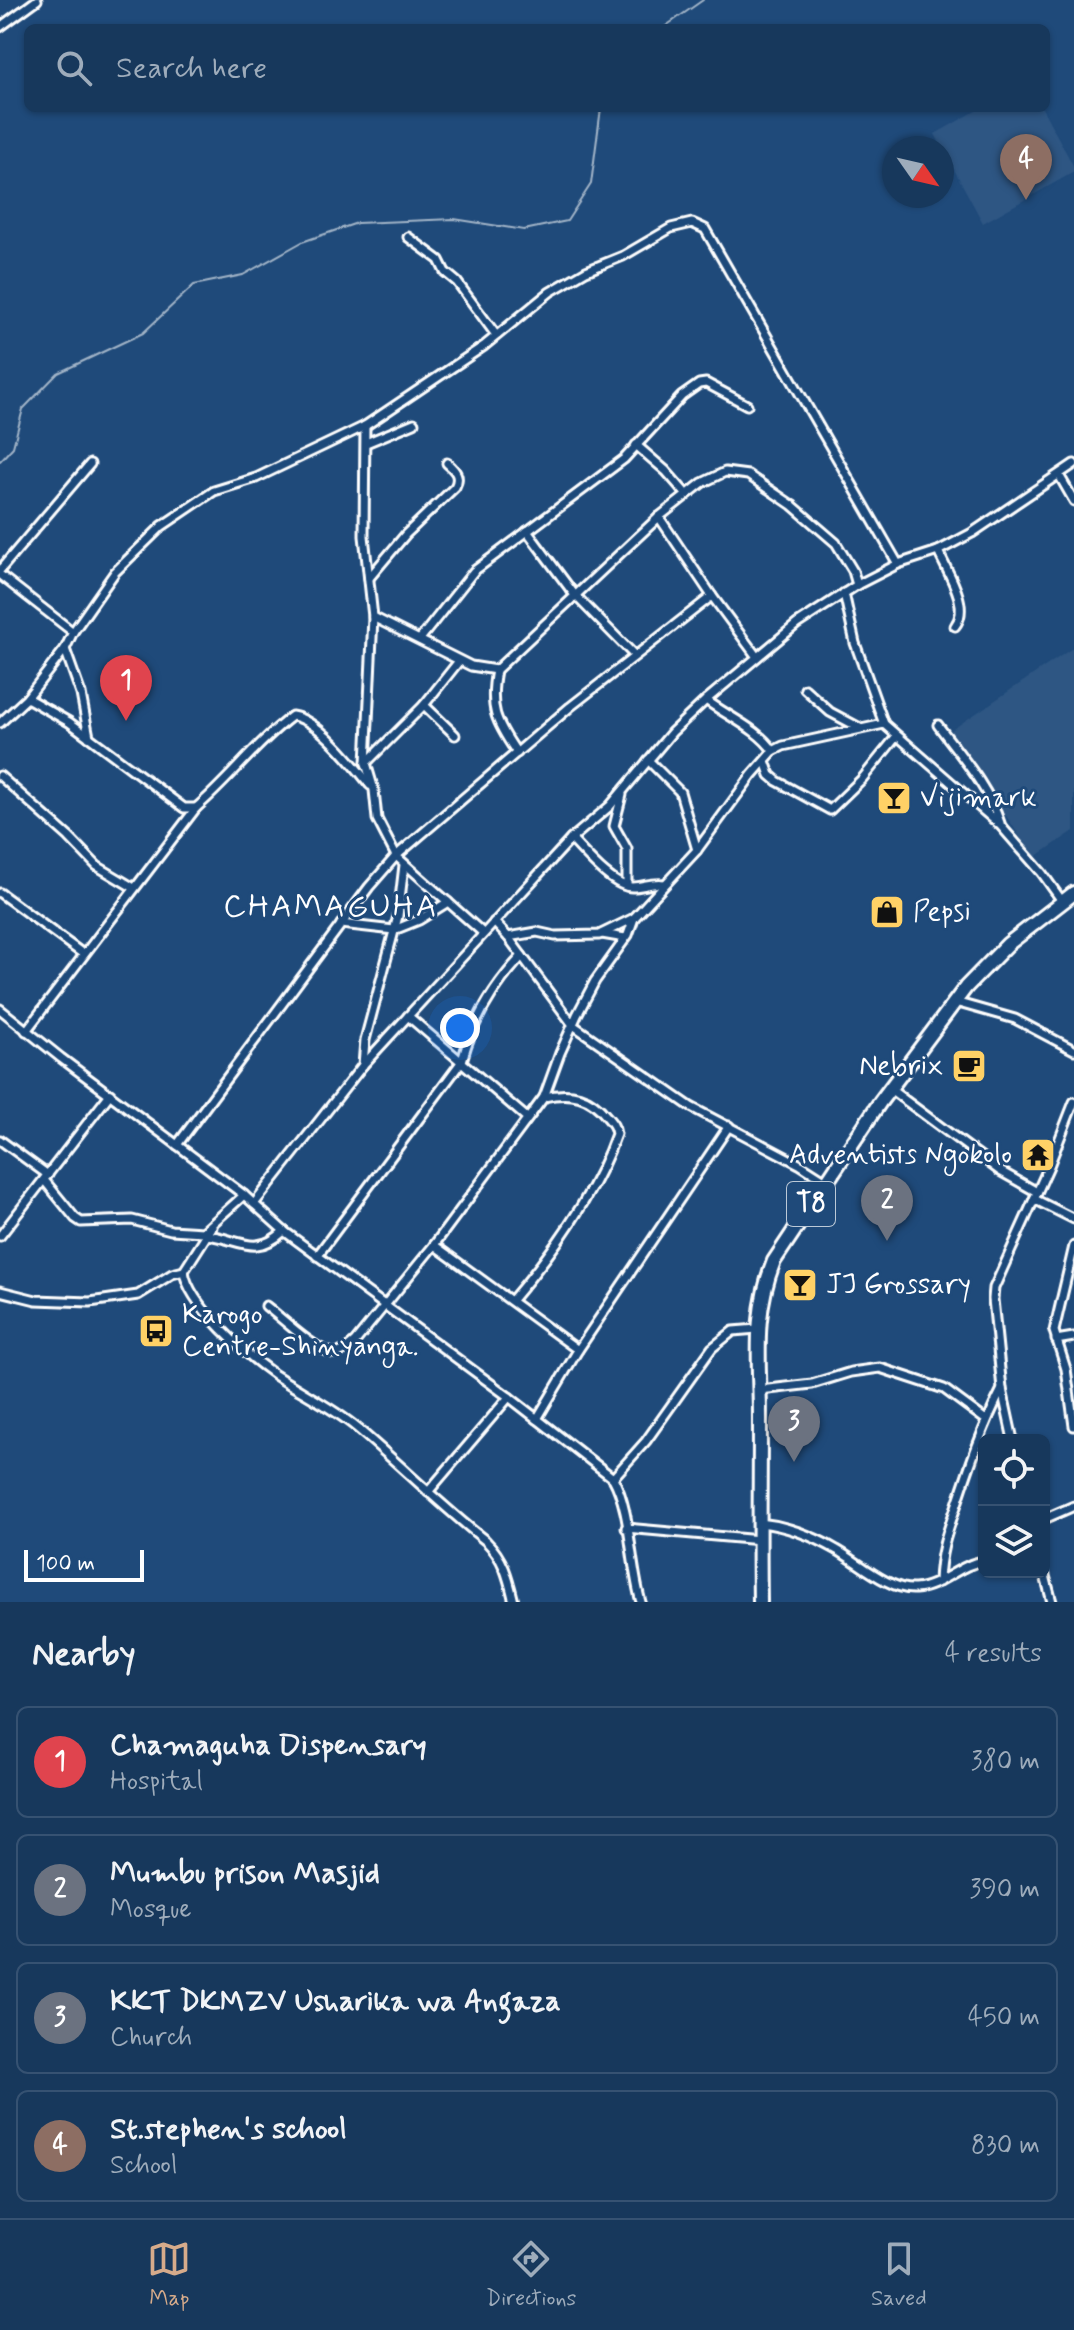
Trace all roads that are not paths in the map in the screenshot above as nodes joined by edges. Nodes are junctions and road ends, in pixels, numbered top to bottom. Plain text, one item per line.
1 (37, 0) edge
2 (0, 27) edge
3 (408, 237) dead end
4 (496, 335) junction
5 (747, 405) dead end
6 (414, 423) dead end
7 (365, 426) junction
8 (366, 443) junction
9 (636, 445) junction
10 (447, 463) dead end
11 (90, 464) dead end
12 (1074, 464) edge
13 (1059, 475) junction
14 (686, 494) junction
15 (1074, 501) edge
16 (659, 517) junction
17 (527, 531) junction
18 (938, 551) junction
19 (898, 564) junction
20 (0, 572) edge
21 (369, 578) junction
22 (857, 585) junction
23 (844, 593) junction
24 (574, 594) junction
25 (712, 596) junction
26 (373, 617) junction
27 (955, 626) dead end
28 (73, 632) junction
29 (420, 639) junction
30 (65, 649) junction
31 (634, 655) junction
32 (757, 657) junction
33 (459, 661) junction
34 (496, 670) junction
35 (805, 689) dead end
36 (27, 698) junction
37 (706, 700) junction
38 (424, 705) junction
39 (0, 723) edge
40 (884, 724) junction
41 (938, 725) dead end
42 (860, 728) junction
43 (455, 735) dead end
44 (89, 737) junction
45 (896, 737) junction
46 (773, 751) junction
47 (517, 753) junction
48 (648, 760) junction
49 (765, 761) junction
50 (366, 763) junction
51 (0, 776) edge
52 (374, 790) junction
53 (624, 790) junction
54 (196, 808) junction
55 (1000, 825) junction
56 (571, 839) junction
57 (697, 850) junction
58 (396, 856) junction
59 (404, 865) junction
60 (664, 884) junction
61 (627, 886) junction
62 (134, 888) junction
63 (0, 893) edge
64 (1074, 893) edge
65 (1062, 901) junction
66 (448, 902) junction
67 (634, 918) junction
68 (494, 922) junction
69 (341, 924) junction
70 (394, 930) junction
71 (483, 933) junction
72 (602, 934) junction
73 (508, 937) junction
74 (625, 938) junction
75 (83, 954) junction
76 (522, 956) junction
77 (955, 1002) junction
78 (0, 1009) edge
79 (408, 1016) junction
80 (573, 1025) junction
81 (26, 1031) junction
82 (1074, 1050) edge
83 (462, 1061) junction
84 (363, 1065) junction
85 (890, 1089) junction
86 (110, 1094) junction
87 (544, 1097) junction
88 (1074, 1102) edge
89 (527, 1118) junction
90 (729, 1126) junction
91 (0, 1140) edge
92 (177, 1145) junction
93 (46, 1178) junction
94 (826, 1181) junction
95 (244, 1195) junction
96 (1035, 1196) junction
97 (254, 1204) junction
98 (0, 1217) edge
99 (1074, 1219) edge
100 (9, 1225) junction
101 (210, 1231) junction
102 (284, 1231) junction
103 (0, 1236) edge
104 (434, 1245) junction
105 (1074, 1246) edge
106 (317, 1256) junction
107 (184, 1271) junction
108 (0, 1291) edge
109 (512, 1300) junction
110 (266, 1306) dead end
111 (386, 1307) junction
112 (757, 1329) junction
113 (1074, 1337) edge
114 (1056, 1340) junction
115 (578, 1350) junction
116 (1002, 1389) junction
117 (760, 1390) junction
118 (509, 1397) junction
119 (537, 1419) junction
120 (986, 1420) junction
121 (1074, 1426) edge
122 (1012, 1434) edge
123 (613, 1478) junction
124 (428, 1492) junction
125 (1074, 1506) edge
126 (1050, 1516) edge
127 (760, 1523) junction
128 (626, 1528) junction
129 (760, 1540) junction
130 (978, 1562) edge
131 (1046, 1578) edge
132 (939, 1582) junction
133 (514, 1602) edge
134 (641, 1602) edge
135 (760, 1602) edge
136 (1052, 1602) edge

1 - 2 street
3 - 4 street
4 - 7 street
4 - 19 street
5 - 9 street
6 - 8 street
7 - 8 street
7 - 28 street
8 - 21 street
9 - 14 street
9 - 17 street
10 - 21 street
11 - 20 street
12 - 13 street
13 - 15 street
13 - 18 street
14 - 16 street
14 - 22 street
16 - 24 street
16 - 25 street
17 - 24 street
17 - 29 street
18 - 19 street
18 - 27 street
19 - 22 street
20 - 28 street
21 - 26 street
22 - 23 street
23 - 32 street
23 - 40 street
24 - 31 street
24 - 34 street
25 - 31 street
25 - 32 street
26 - 29 street
26 - 50 street
28 - 30 street
29 - 33 street
30 - 36 street
30 - 44 street
31 - 47 street
32 - 37 street
33 - 34 street
33 - 38 street
34 - 47 street
35 - 42 street
36 - 39 street
36 - 44 street
37 - 46 street
37 - 48 street
38 - 43 street
38 - 50 street
40 - 42 street
40 - 45 street
41 - 55 street
42 - 46 street
44 - 54 street
45 - 49 street
45 - 55 street
46 - 49 street
47 - 58 street
48 - 53 street
48 - 57 street
49 - 57 street
50 - 52 street
51 - 62 street
52 - 54 street
52 - 58 street
53 - 56 street
53 - 61 street
54 - 62 street
55 - 65 street
56 - 61 street
56 - 68 street
57 - 60 street
58 - 59 street
58 - 69 street
59 - 66 street
59 - 70 street
60 - 61 street
60 - 67 street
62 - 75 street
63 - 75 street
64 - 65 highway, T8
65 - 77 highway, T8
66 - 70 street
66 - 71 street
67 - 72 street
67 - 74 street
68 - 71 street
68 - 73 street
69 - 70 street
69 - 92 street
70 - 84 street
71 - 79 street
72 - 73 street
72 - 74 street
73 - 76 street
74 - 80 street
75 - 81 street
76 - 80 street
76 - 83 street
77 - 82 street
77 - 85 highway, T8
78 - 81 street
79 - 83 street
79 - 84 street
80 - 87 street
80 - 90 street
81 - 86 street
83 - 89 street
83 - 106 street
84 - 97 street
85 - 94 highway, T8
85 - 96 street
86 - 92 street
86 - 93 street
87 - 89 street
87 - 109 street
88 - 96 street
89 - 104 street
90 - 94 street
90 - 115 street
91 - 93 street
92 - 95 street
93 - 100 street
93 - 101 street
94 - 112 highway, T8
95 - 97 street
95 - 101 street
96 - 99 street
96 - 116 street
97 - 102 street
98 - 100 street
100 - 103 street
101 - 102 street
101 - 107 street
102 - 106 street
104 - 109 street
104 - 111 street
105 - 114 street
106 - 111 street
107 - 108 street
107 - 124 street
109 - 115 street
110 - 111 street
111 - 118 street
112 - 117 highway, T8
112 - 123 street
113 - 114 street
114 - 121 street
115 - 119 street
116 - 120 street
116 - 122 street
117 - 120 street
117 - 127 highway, T8
118 - 119 street
118 - 124 street
119 - 123 street
120 - 132 street
123 - 128 street
124 - 133 street
125 - 126 street
127 - 129 highway, T8
127 - 132 street
128 - 129 street
128 - 134 street
129 - 135 highway, T8
130 - 132 street
131 - 136 street

